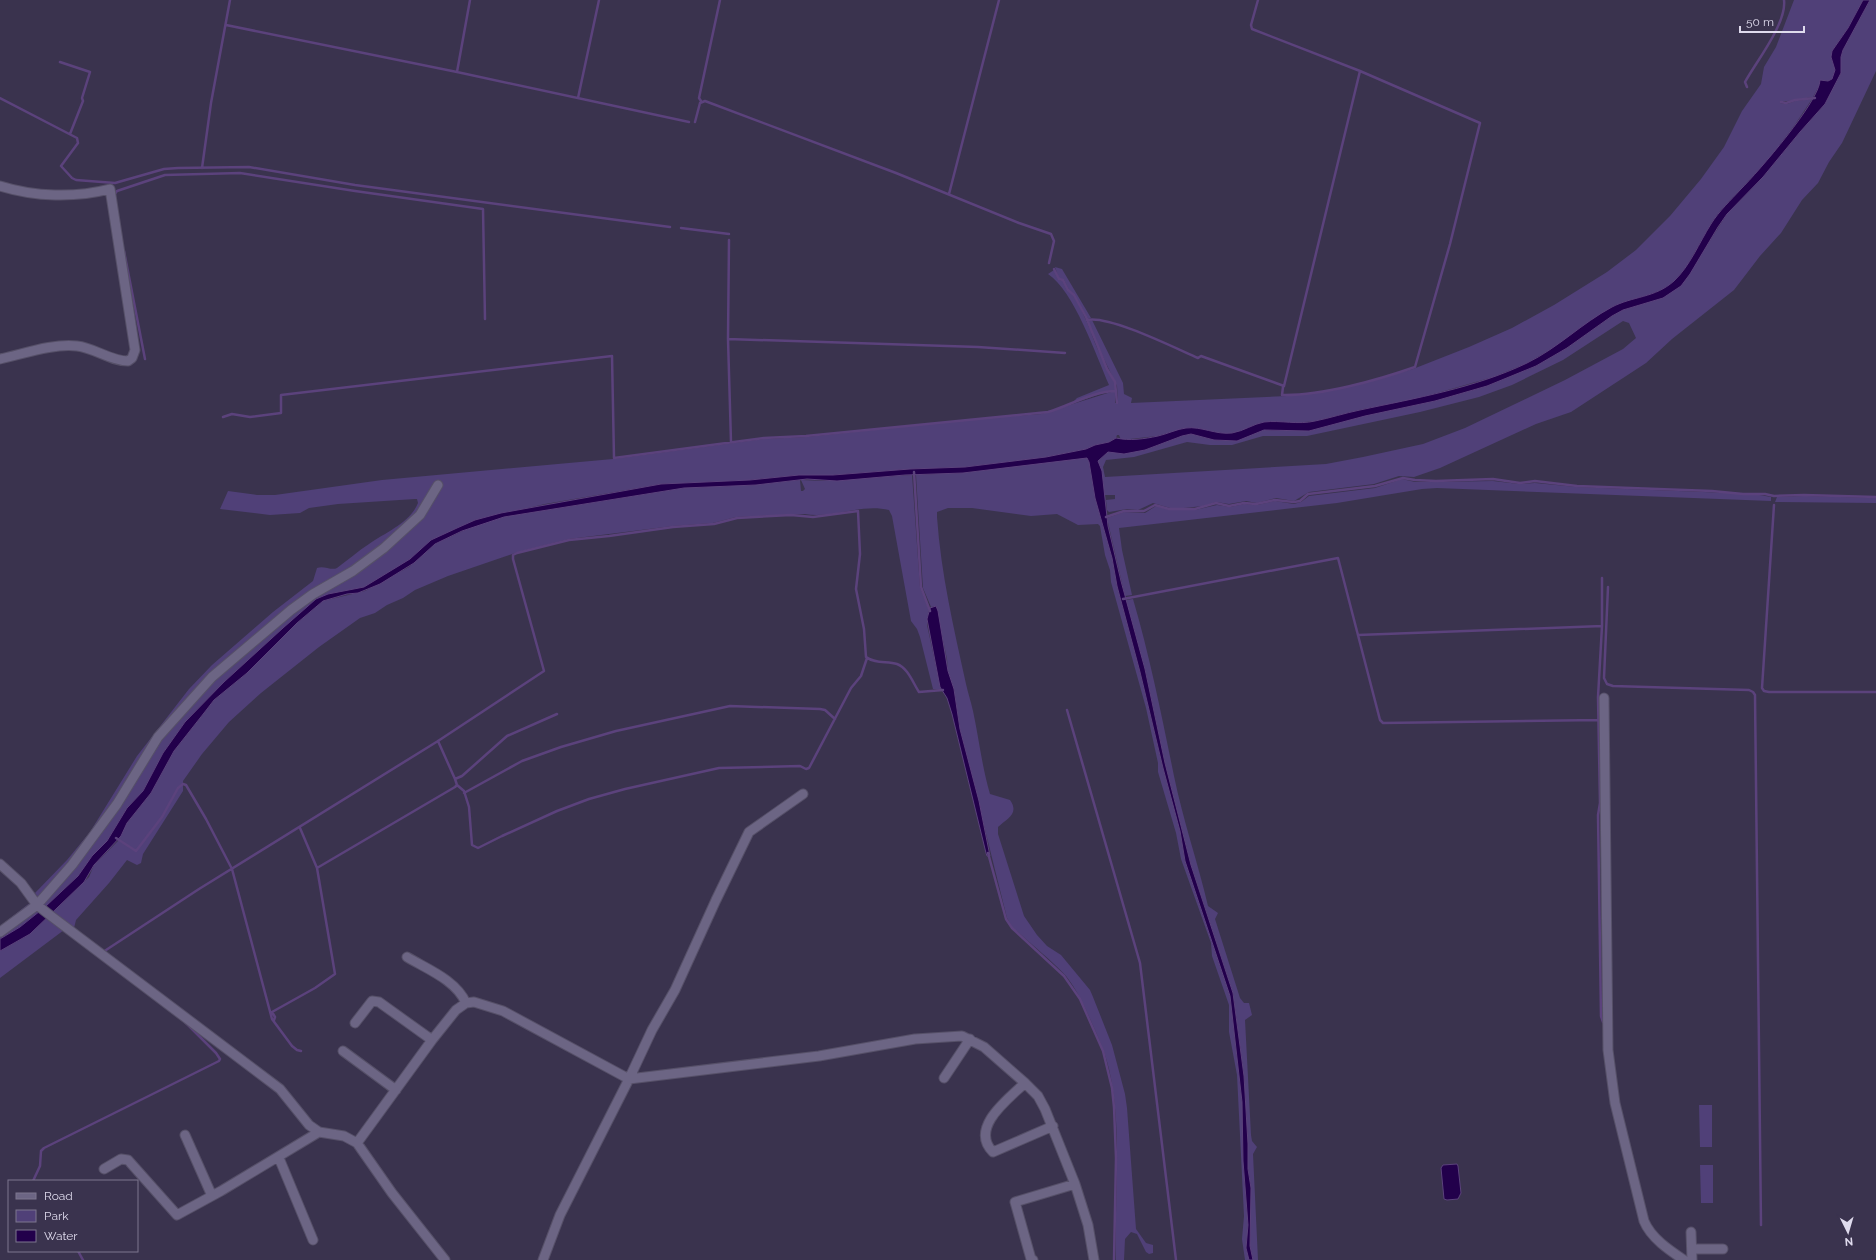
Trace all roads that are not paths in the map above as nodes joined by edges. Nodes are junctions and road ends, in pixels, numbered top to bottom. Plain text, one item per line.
1 (0, 186) edge
2 (0, 359) edge
3 (438, 485) dead end
4 (1604, 698) dead end
5 (803, 794) dead end
6 (0, 864) edge
7 (40, 907) junction
8 (0, 932) edge
9 (407, 956) dead end
10 (466, 1003) junction
11 (355, 1023) dead end
12 (970, 1039) junction
13 (432, 1040) junction
14 (343, 1051) dead end
15 (944, 1078) dead end
16 (629, 1079) junction
17 (1025, 1083) junction
18 (396, 1090) junction
19 (1054, 1126) junction
20 (319, 1132) junction
21 (185, 1135) dead end
22 (357, 1143) junction
23 (279, 1158) junction
24 (104, 1169) dead end
25 (1075, 1184) junction
26 (212, 1196) junction
27 (1691, 1232) dead end
28 (312, 1240) dead end
29 (1692, 1249) junction
30 (1723, 1249) dead end
31 (444, 1260) edge
32 (543, 1260) edge
33 (1033, 1260) edge
34 (1094, 1260) edge
35 (1684, 1260) edge
36 (1692, 1260) edge

1 - 2 street
3 - 7 street
4 - 35 street
5 - 16 street
6 - 7 street
7 - 8 street
7 - 20 street
9 - 10 street
10 - 13 street
10 - 16 street
11 - 13 street
12 - 15 street
12 - 16 street
12 - 17 street
13 - 18 street
14 - 18 street
16 - 32 street
17 - 19 street
17 - 19 street
18 - 22 street
19 - 25 street
20 - 22 street
20 - 23 street
21 - 26 street
22 - 31 street
23 - 26 street
23 - 28 street
24 - 26 street
25 - 33 street
25 - 34 street
27 - 29 street
29 - 30 street
29 - 36 street

